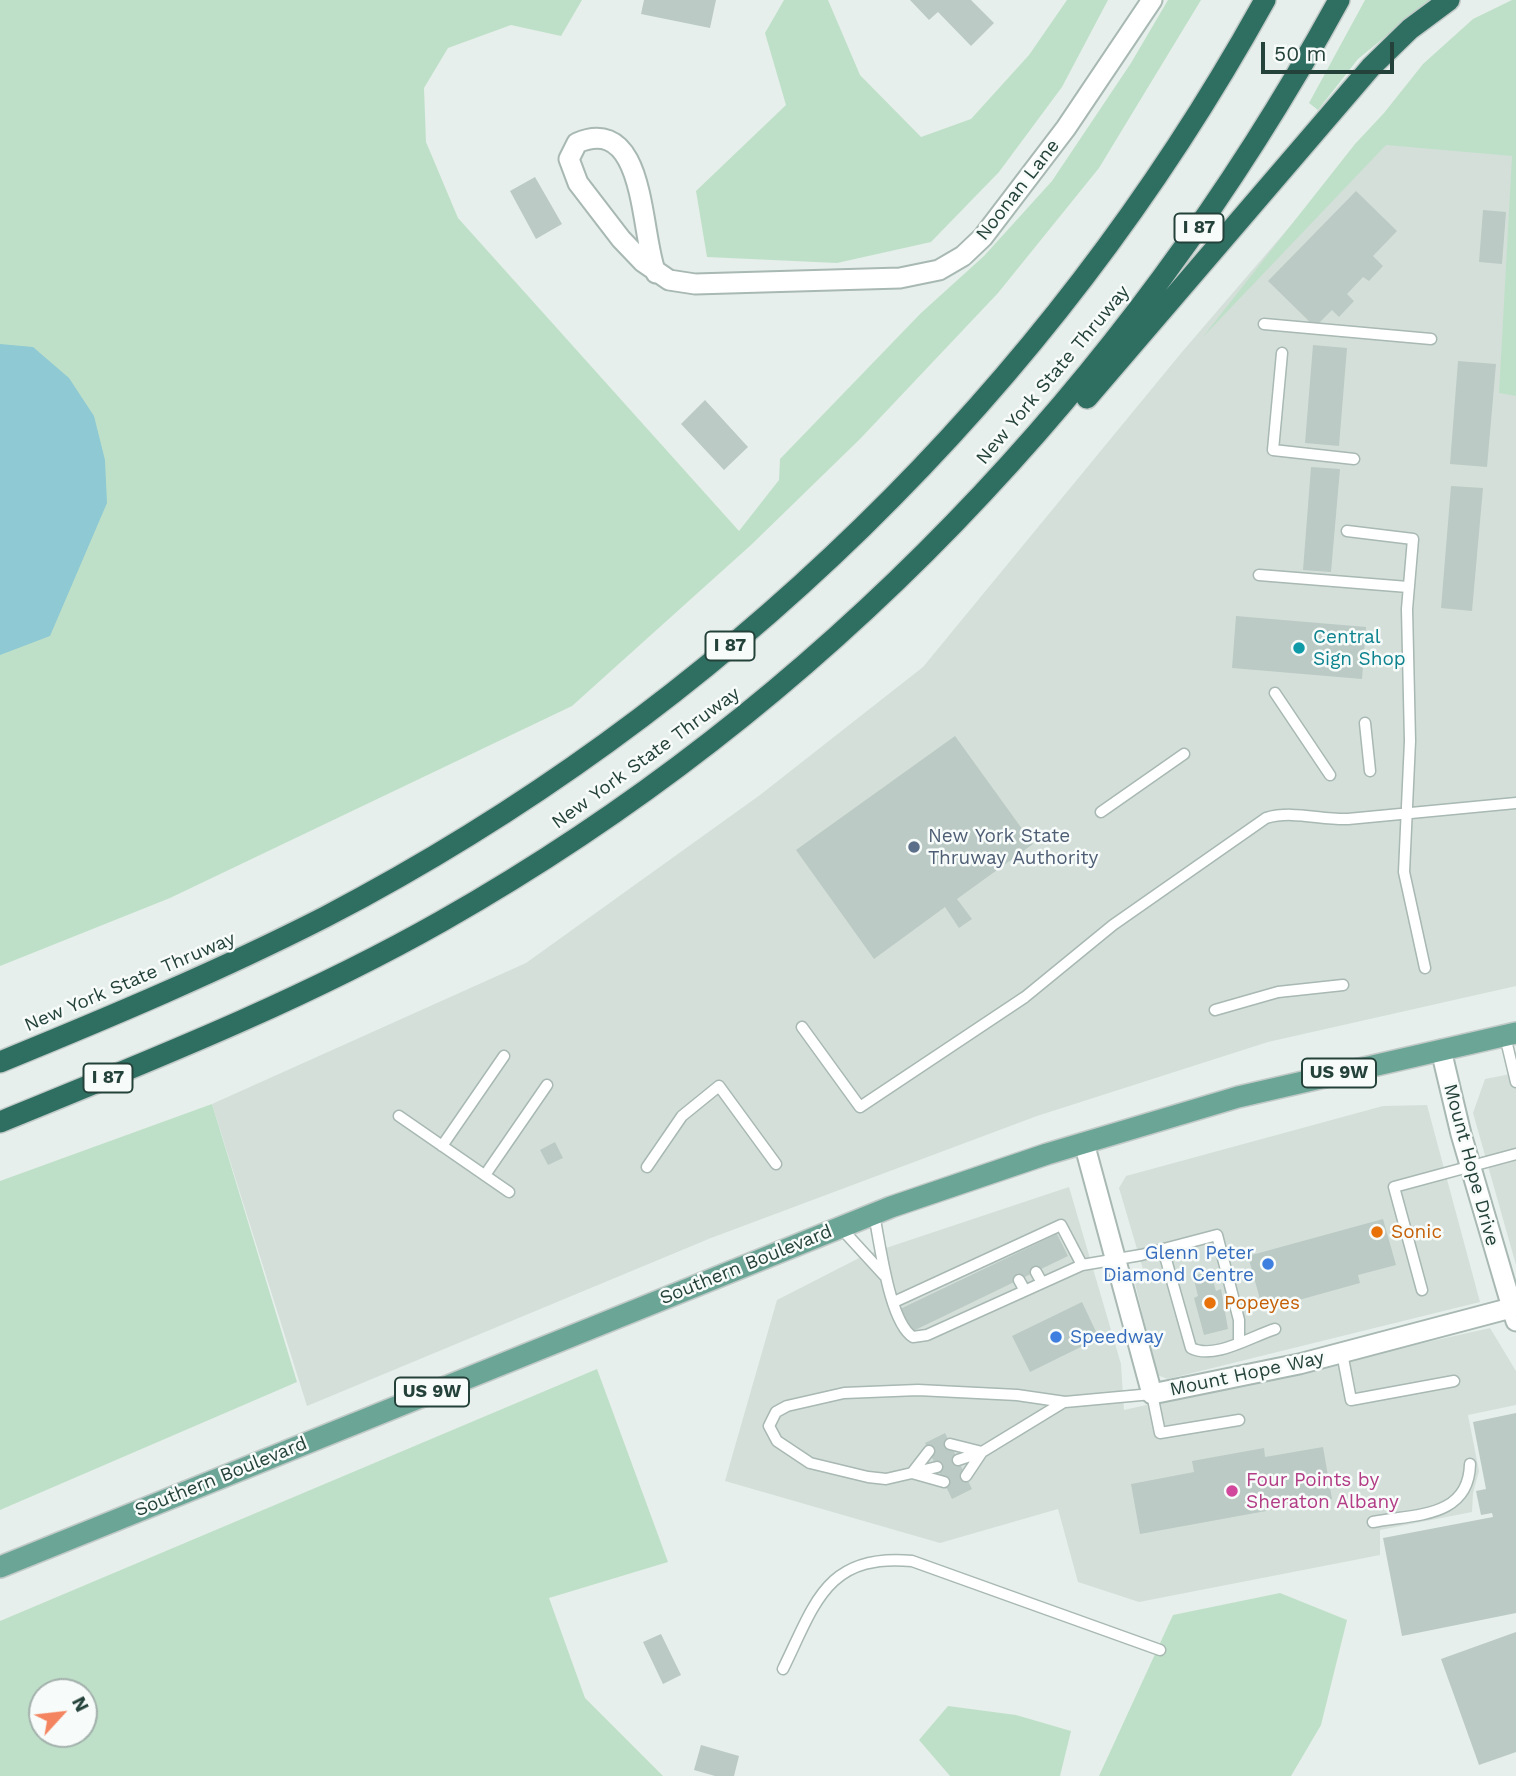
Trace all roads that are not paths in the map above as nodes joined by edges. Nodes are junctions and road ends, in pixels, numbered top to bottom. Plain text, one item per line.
1 (1152, 0) edge
2 (1265, 0) edge
3 (1339, 0) edge
4 (1449, 0) edge
5 (656, 273) junction
6 (1264, 324) dead end
7 (1431, 339) dead end
8 (1282, 353) dead end
9 (1035, 439) junction
10 (1353, 459) dead end
11 (1347, 531) dead end
12 (1259, 575) dead end
13 (1408, 587) junction
14 (1275, 693) dead end
15 (1365, 723) dead end
16 (1184, 754) dead end
17 (1370, 771) dead end
18 (1330, 775) dead end
19 (1516, 803) edge
20 (1101, 812) dead end
21 (1406, 813) junction
22 (1425, 968) dead end
23 (1343, 985) dead end
24 (1215, 1010) dead end
25 (803, 1027) dead end
26 (1510, 1034) edge
27 (1441, 1049) junction
28 (504, 1056) dead end
29 (0, 1062) edge
30 (1516, 1082) edge
31 (547, 1085) dead end
32 (399, 1116) dead end
33 (0, 1122) edge
34 (1084, 1143) junction
35 (442, 1146) junction
36 (1516, 1154) edge
37 (776, 1164) dead end
38 (647, 1167) dead end
39 (1471, 1167) junction
40 (485, 1175) junction
41 (509, 1192) dead end
42 (874, 1214) junction
43 (840, 1227) junction
44 (1163, 1249) junction
45 (1117, 1259) junction
46 (1082, 1265) junction
47 (884, 1275) junction
48 (1422, 1290) dead end
49 (894, 1302) junction
50 (1515, 1312) edge
51 (1275, 1329) dead end
52 (1239, 1341) junction
53 (1342, 1353) junction
54 (1454, 1381) dead end
55 (1152, 1394) junction
56 (1065, 1402) junction
57 (1239, 1420) dead end
58 (950, 1444) dead end
59 (929, 1451) dead end
60 (982, 1452) junction
61 (958, 1460) dead end
62 (1470, 1464) dead end
63 (937, 1467) dead end
64 (912, 1474) junction
65 (966, 1476) dead end
66 (944, 1482) dead end
67 (1373, 1522) dead end
68 (0, 1567) edge
69 (1160, 1650) dead end
70 (783, 1669) dead end

1 - 5 street, Noonan Lane
2 - 29 highway, New York State Thruway / I 87
3 - 9 highway, New York State Thruway / I 87
4 - 9 highway
5 - 5 street, Noonan Lane
6 - 7 lane
8 - 10 lane
9 - 33 highway, New York State Thruway / I 87
11 - 13 lane
12 - 13 lane
13 - 21 lane
14 - 18 lane
15 - 17 lane
16 - 20 lane
19 - 21 lane
21 - 22 lane
21 - 25 lane
23 - 24 lane
26 - 27 main road, Southern Boulevard / US 9W
26 - 30 lane
27 - 34 main road, Southern Boulevard / US 9W
27 - 39 street, Mount Hope Drive
28 - 35 lane
31 - 40 lane
32 - 35 lane
34 - 42 main road, Southern Boulevard / US 9W
34 - 45 street, Mount Hope Way
35 - 40 lane
36 - 39 lane
37 - 38 lane
39 - 48 lane
39 - 50 street, Mount Hope Drive
40 - 41 lane
42 - 43 main road, Southern Boulevard / US 9W
42 - 47 lane
43 - 47 lane
43 - 68 main road, Southern Boulevard / US 9W
44 - 45 lane
44 - 52 lane
44 - 52 lane
45 - 46 lane
45 - 55 street, Mount Hope Way
46 - 49 lane
46 - 49 lane
47 - 49 lane
50 - 53 street, Mount Hope Way
51 - 52 lane
53 - 54 lane
53 - 55 street, Mount Hope Way
55 - 56 lane
55 - 57 lane
56 - 60 lane
56 - 64 lane
58 - 60 lane
59 - 64 lane
60 - 61 lane
60 - 65 lane
62 - 67 lane
63 - 64 lane
64 - 66 lane
69 - 70 lane

